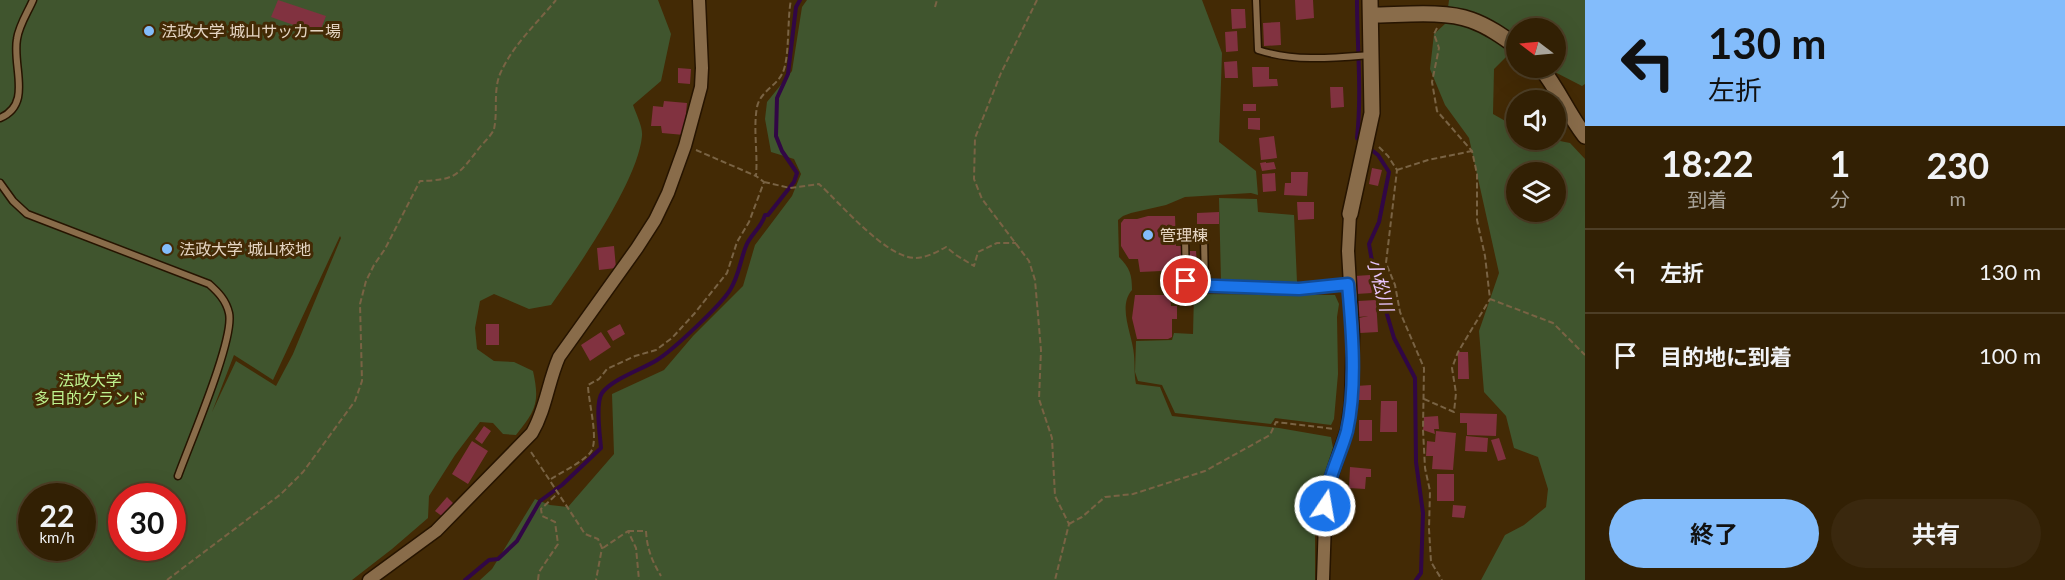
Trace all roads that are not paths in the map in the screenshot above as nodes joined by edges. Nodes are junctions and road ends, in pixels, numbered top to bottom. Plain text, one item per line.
1 (33, 0) edge
2 (699, 0) edge
3 (1256, 0) edge
4 (1371, 8) edge
5 (1506, 39) edge
6 (1367, 55) junction
7 (1550, 78) edge
8 (0, 118) edge
9 (1585, 136) edge
10 (0, 183) edge
11 (1350, 214) joint
12 (1348, 284) junction
13 (1205, 286) junction
14 (178, 476) dead end
15 (369, 580) edge
16 (1323, 580) edge

1 - 8 lane
2 - 15 street
3 - 6 lane
4 - 5 street
4 - 6 street
6 - 11 street
7 - 9 street
10 - 14 lane
11 - 12 street
12 - 13 lane
12 - 16 street
13 - 13 lane

